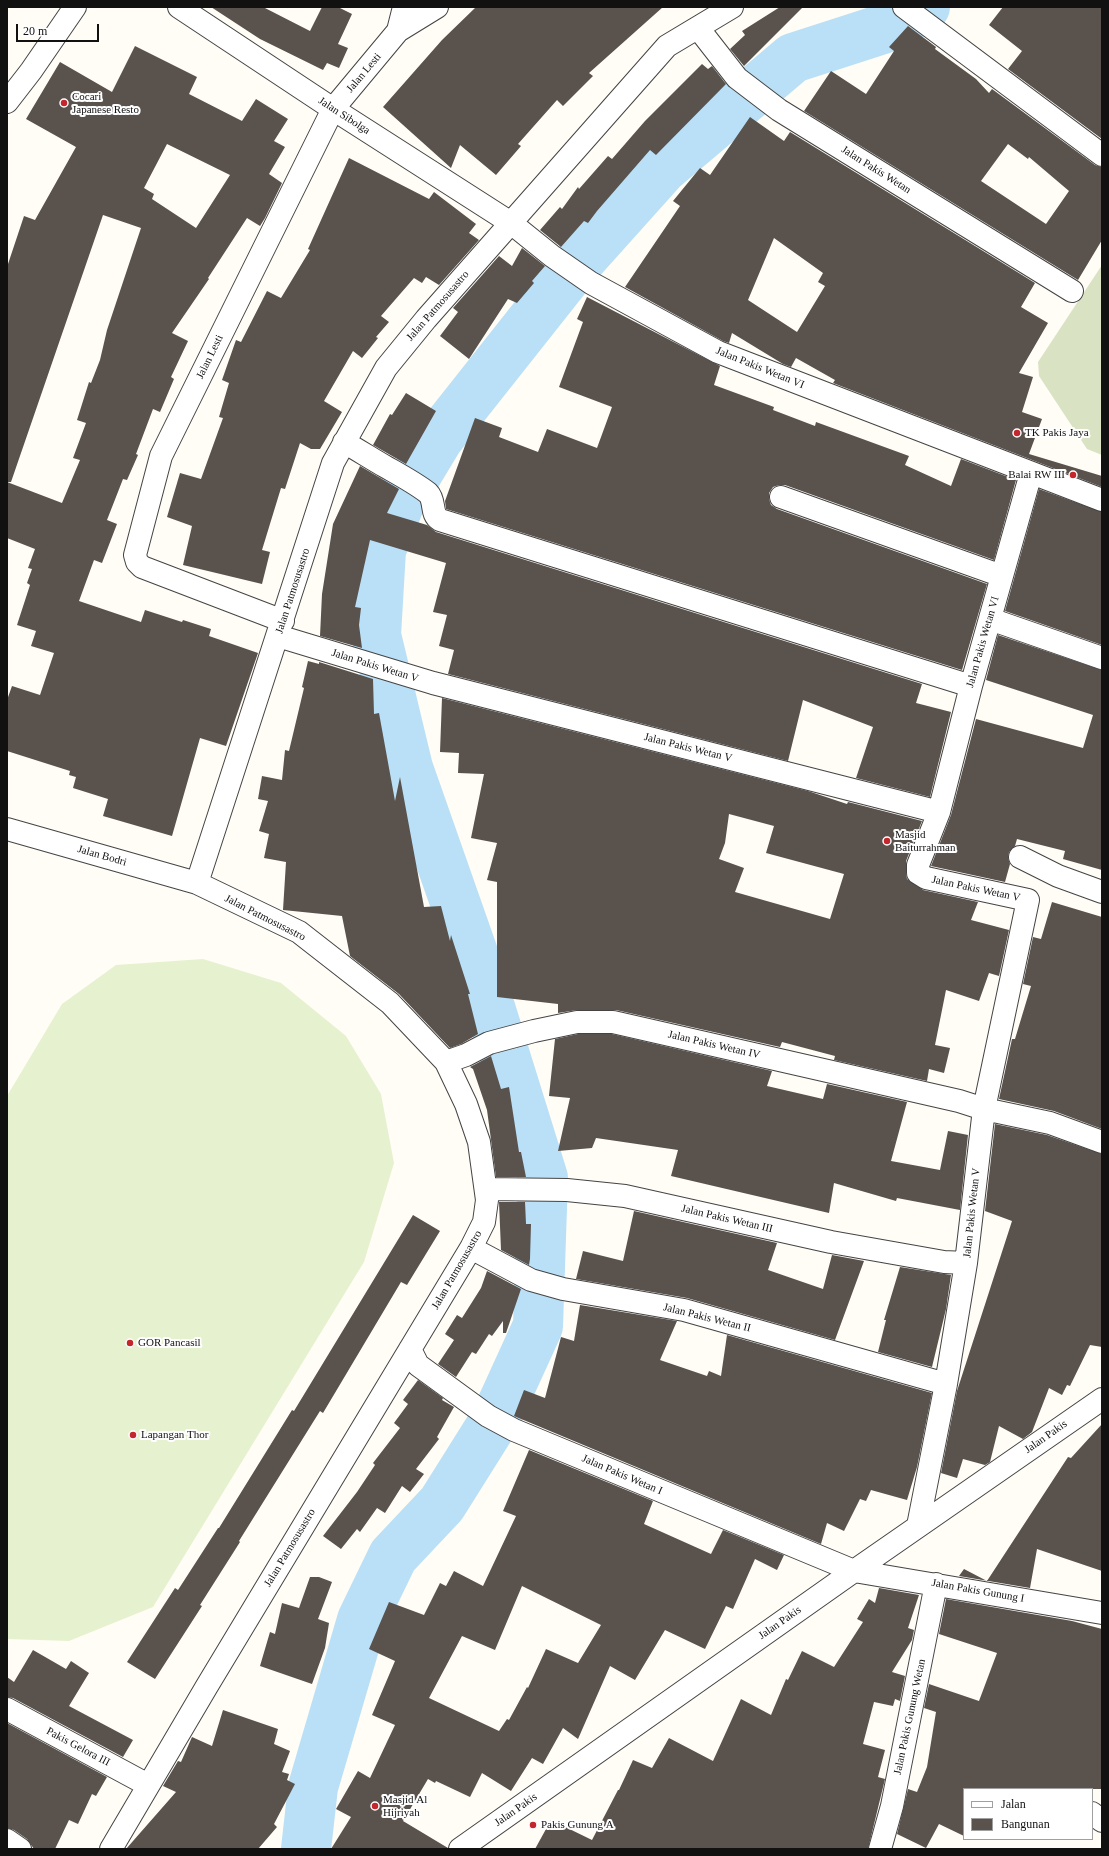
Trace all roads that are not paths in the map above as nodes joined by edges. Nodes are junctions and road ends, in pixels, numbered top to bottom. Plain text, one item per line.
1 (76, 7) edge
2 (179, 7) edge
3 (404, 7) edge
4 (437, 7) edge
5 (732, 7) edge
6 (904, 7) edge
7 (698, 28) junction
8 (398, 31) junction
9 (7, 102) edge
10 (333, 109) junction
11 (1102, 155) edge
12 (511, 223) junction
13 (1072, 291) dead end
14 (344, 442) junction
15 (1031, 473) junction
16 (781, 497) dead end
17 (1102, 500) edge
18 (1002, 576) junction
19 (990, 619) junction
20 (280, 629) junction
21 (1102, 658) edge
22 (971, 686) junction
23 (939, 812) junction
24 (7, 830) edge
25 (1020, 857) dead end
26 (1039, 867) junction
27 (197, 883) junction
28 (1102, 892) edge
29 (1028, 900) junction
30 (446, 1062) junction
31 (984, 1109) junction
32 (1102, 1142) edge
33 (486, 1189) junction
34 (471, 1248) junction
35 (966, 1263) junction
36 (410, 1349) junction
37 (946, 1384) junction
38 (1102, 1399) edge
39 (918, 1526) junction
40 (854, 1571) junction
41 (936, 1584) junction
42 (1102, 1614) edge
43 (7, 1709) edge
44 (148, 1785) junction
45 (1093, 1814) edge
46 (1102, 1821) edge
47 (7, 1840) edge
48 (20, 1849) edge
49 (111, 1849) edge
50 (460, 1849) edge
51 (880, 1849) edge

1 - 9 street
2 - 10 street, Jalan Sibolga
3 - 8 street, Jalan Lesti
4 - 8 street, Jalan Lesti
5 - 7 street, Jalan Patmosusastro
6 - 11 street
7 - 12 street, Jalan Patmosusastro
7 - 13 street, Jalan Pakis Wetan
8 - 10 street, Jalan Lesti
10 - 12 street, Jalan Sibolga
10 - 20 street, Jalan Lesti
12 - 14 street, Jalan Patmosusastro
12 - 15 street, Jalan Pakis Wetan VI
14 - 20 street, Jalan Patmosusastro
14 - 22 street
15 - 17 street, Jalan Pakis Wetan VI
15 - 18 street, Jalan Pakis Wetan VI
16 - 18 street
18 - 19 street, Jalan Pakis Wetan VI
19 - 21 street
19 - 22 street, Jalan Pakis Wetan VI
20 - 23 street, Jalan Pakis Wetan V
20 - 27 street, Jalan Patmosusastro
22 - 23 street, Jalan Pakis Wetan VI
23 - 29 street, Jalan Pakis Wetan V
24 - 27 street, Jalan Bodri
25 - 26 street
26 - 28 street
26 - 29 street
27 - 30 street, Jalan Patmosusastro
29 - 31 street, Jalan Pakis Wetan V
30 - 31 street, Jalan Pakis Wetan IV
30 - 33 street, Jalan Patmosusastro
31 - 32 street, Jalan Pakis Wetan IV
31 - 35 street, Jalan Pakis Wetan V
33 - 34 street, Jalan Patmosusastro
33 - 35 street, Jalan Pakis Wetan III
34 - 36 street, Jalan Patmosusastro
34 - 37 street, Jalan Pakis Wetan II
35 - 37 street, Jalan Pakis Wetan V
36 - 40 street, Jalan Pakis Wetan I
36 - 44 street, Jalan Patmosusastro
37 - 39 street, Jalan Pakis Wetan V
38 - 39 street, Jalan Pakis
39 - 40 street, Jalan Pakis
40 - 41 street, Jalan Pakis Gunung I
40 - 50 street, Jalan Pakis
41 - 42 street, Jalan Pakis Gunung I
41 - 51 street, Jalan Pakis Gunung Wetan
43 - 44 street, Pakis Gelora III
44 - 49 street, Jalan Patmosusastro
45 - 46 street
47 - 48 street

